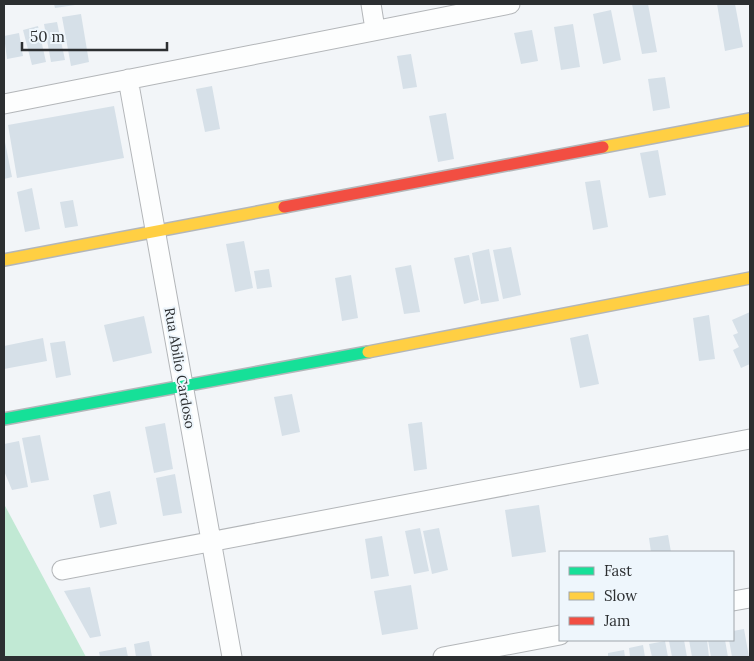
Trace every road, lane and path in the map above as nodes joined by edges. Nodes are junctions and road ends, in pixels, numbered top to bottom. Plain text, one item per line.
1 (370, 4) edge
2 (510, 4) edge
3 (374, 29) junction
4 (128, 79) junction
5 (4, 104) edge
6 (750, 119) edge
7 (155, 233) junction
8 (4, 260) edge
9 (750, 278) edge
10 (183, 387) junction
11 (4, 418) edge
12 (750, 439) edge
13 (211, 541) junction
14 (62, 570) dead end
15 (750, 598) edge
16 (734, 601) edge
17 (559, 634) edge
18 (232, 657) edge
19 (443, 657) edge

1 - 3 street
2 - 3 street
3 - 4 street
4 - 5 street
4 - 7 street, Rua Abilio Cardoso
6 - 7 street
7 - 8 street
7 - 10 street, Rua Abilio Cardoso
9 - 10 street
10 - 11 street
10 - 13 street, Rua Abilio Cardoso
12 - 13 street
13 - 14 street
13 - 18 street, Rua Abilio Cardoso
15 - 16 street
17 - 19 street

